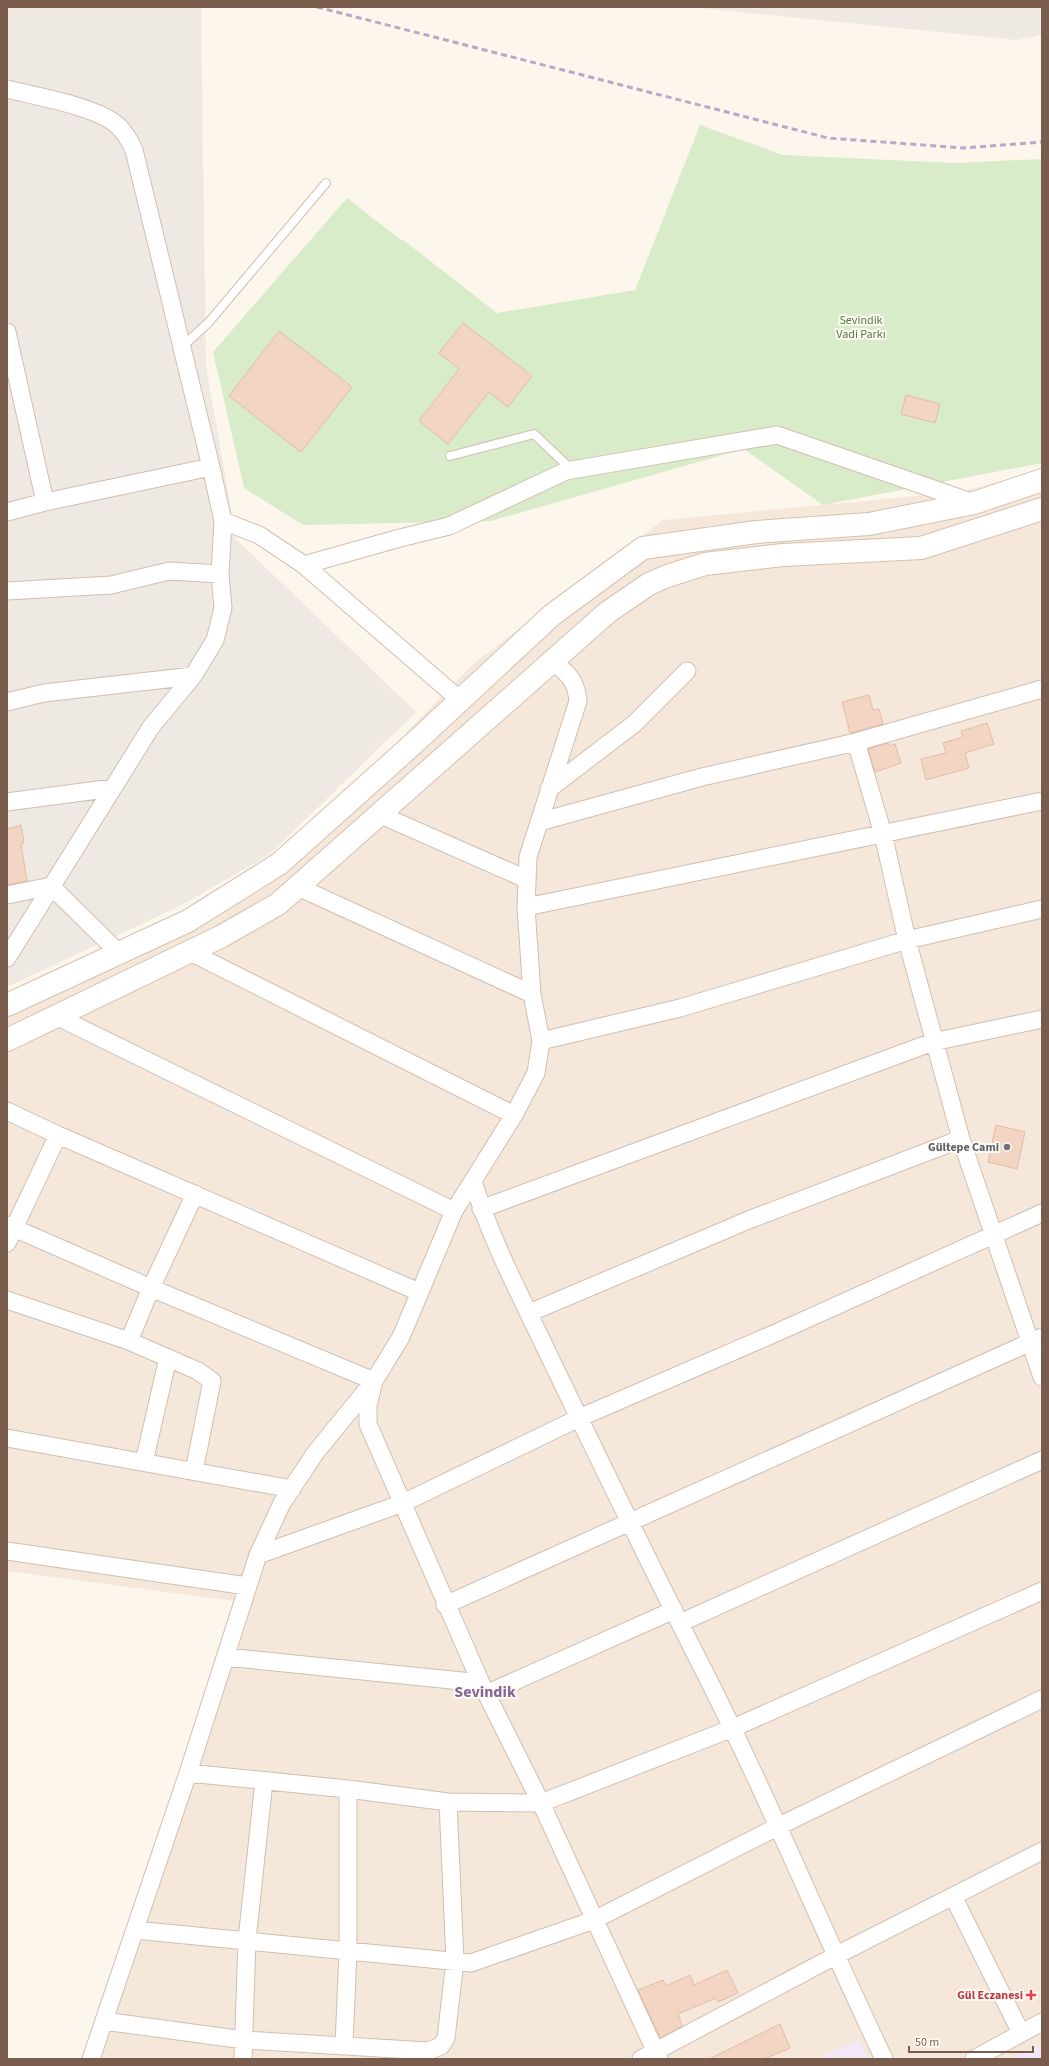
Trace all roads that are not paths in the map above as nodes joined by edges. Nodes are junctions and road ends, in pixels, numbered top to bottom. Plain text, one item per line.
1 (7, 89) edge
2 (326, 183) dead end
3 (7, 332) edge
4 (182, 347) junction
5 (450, 456) dead end
6 (211, 467) junction
7 (572, 470) junction
8 (1042, 480) edge
9 (45, 502) junction
10 (974, 503) junction
11 (1042, 509) edge
12 (7, 512) edge
13 (223, 521) junction
14 (304, 565) junction
15 (220, 574) junction
16 (7, 591) edge
17 (553, 661) junction
18 (687, 671) dead end
19 (192, 676) junction
20 (1042, 689) edge
21 (460, 700) junction
22 (7, 702) edge
23 (856, 742) junction
24 (113, 788) junction
25 (549, 789) junction
26 (1042, 801) edge
27 (7, 802) edge
28 (381, 815) junction
29 (539, 822) junction
30 (883, 834) junction
31 (526, 879) junction
32 (51, 886) junction
33 (298, 887) junction
34 (7, 895) edge
35 (526, 907) junction
36 (1042, 909) edge
37 (907, 940) junction
38 (188, 951) junction
39 (119, 953) junction
40 (7, 958) edge
41 (532, 994) junction
42 (7, 1005) edge
43 (56, 1016) junction
44 (1042, 1019) edge
45 (7, 1040) edge
46 (541, 1041) junction
47 (933, 1042) junction
48 (7, 1111) edge
49 (514, 1115) junction
50 (58, 1135) junction
51 (961, 1139) junction
52 (473, 1181) junction
53 (195, 1194) junction
54 (481, 1209) junction
55 (454, 1211) junction
56 (1042, 1213) edge
57 (11, 1226) edge
58 (994, 1234) junction
59 (7, 1243) edge
60 (151, 1288) junction
61 (419, 1292) junction
62 (7, 1300) edge
63 (529, 1313) junction
64 (1036, 1340) edge
65 (129, 1341) junction
66 (168, 1358) junction
67 (1042, 1376) edge
68 (374, 1380) junction
69 (579, 1418) junction
70 (7, 1438) edge
71 (1042, 1460) edge
72 (144, 1462) junction
73 (194, 1471) junction
74 (292, 1489) junction
75 (403, 1503) junction
76 (629, 1521) junction
77 (7, 1551) edge
78 (258, 1555) junction
79 (247, 1586) junction
80 (1042, 1591) edge
81 (445, 1605) junction
82 (677, 1616) junction
83 (226, 1657) junction
84 (483, 1689) junction
85 (1042, 1699) edge
86 (733, 1728) junction
87 (188, 1773) junction
88 (264, 1781) junction
89 (348, 1789) junction
90 (448, 1802) junction
91 (541, 1803) junction
92 (779, 1826) junction
93 (1042, 1851) edge
94 (954, 1896) junction
95 (594, 1920) junction
96 (135, 1930) junction
97 (247, 1940) junction
98 (348, 1950) junction
99 (835, 1956) junction
100 (454, 1961) junction
101 (104, 2020) junction
102 (1042, 2022) edge
103 (1022, 2033) junction
104 (244, 2040) junction
105 (344, 2046) junction
106 (316, 2052) edge
107 (652, 2057) edge
108 (91, 2059) edge
109 (243, 2059) edge
110 (884, 2059) edge
111 (974, 2059) edge

1 - 4 street
2 - 4 lane
3 - 9 street
4 - 6 street
5 - 7 lane
6 - 9 street
6 - 13 street
7 - 10 street
7 - 14 street
8 - 10 main road
9 - 12 street
10 - 21 main road
11 - 17 main road
13 - 14 street
13 - 15 street
14 - 21 street
15 - 16 street
15 - 19 street
17 - 25 street
17 - 28 main road
18 - 25 street
19 - 22 street
19 - 24 street
20 - 23 street
21 - 39 main road
23 - 29 street
23 - 30 street
24 - 27 street
24 - 32 street
25 - 29 street
26 - 30 street
28 - 31 street
28 - 33 main road
29 - 31 street
30 - 35 street
30 - 37 street
31 - 35 street
32 - 34 street
32 - 39 street
32 - 40 street
33 - 38 main road
33 - 41 street
35 - 41 street
36 - 37 street
37 - 46 street
37 - 47 street
38 - 43 main road
38 - 49 street
39 - 42 main road
41 - 46 street
43 - 45 main road
43 - 55 street
44 - 47 street
46 - 49 street
47 - 51 street
47 - 54 street
48 - 50 street
49 - 52 street
50 - 53 street
50 - 57 street
51 - 58 street
51 - 63 street
52 - 54 street
52 - 55 street
53 - 60 street
53 - 61 street
54 - 63 street
55 - 61 street
56 - 58 street
57 - 59 street
57 - 60 street
58 - 64 street
58 - 69 street
60 - 65 street
60 - 68 street
61 - 68 street
62 - 65 street
63 - 69 street
64 - 67 street
64 - 76 street
65 - 66 street
66 - 72 street
66 - 73 street
68 - 74 street
68 - 75 street
69 - 75 street
69 - 76 street
70 - 72 street
71 - 82 street
72 - 73 street
73 - 74 street
74 - 78 street
75 - 78 street
75 - 81 street
76 - 81 street
76 - 82 street
77 - 79 street
78 - 79 street
79 - 83 street
80 - 86 street
81 - 84 street
82 - 84 street
82 - 86 street
83 - 84 street
83 - 87 street
84 - 91 street
85 - 92 street
86 - 91 street
86 - 92 street
87 - 88 street
87 - 96 street
88 - 89 street
88 - 97 street
89 - 90 street
89 - 98 street
90 - 91 street
90 - 100 street
91 - 95 street
92 - 95 street
92 - 99 street
93 - 94 street
94 - 99 street
94 - 103 street
95 - 100 street
95 - 107 street
96 - 97 street
96 - 101 street
97 - 98 street
97 - 104 street
98 - 100 street
98 - 105 street
99 - 107 street
99 - 110 street
100 - 105 street
101 - 104 street
101 - 108 street
102 - 103 street
103 - 111 street
104 - 106 street
104 - 109 street
105 - 106 street

